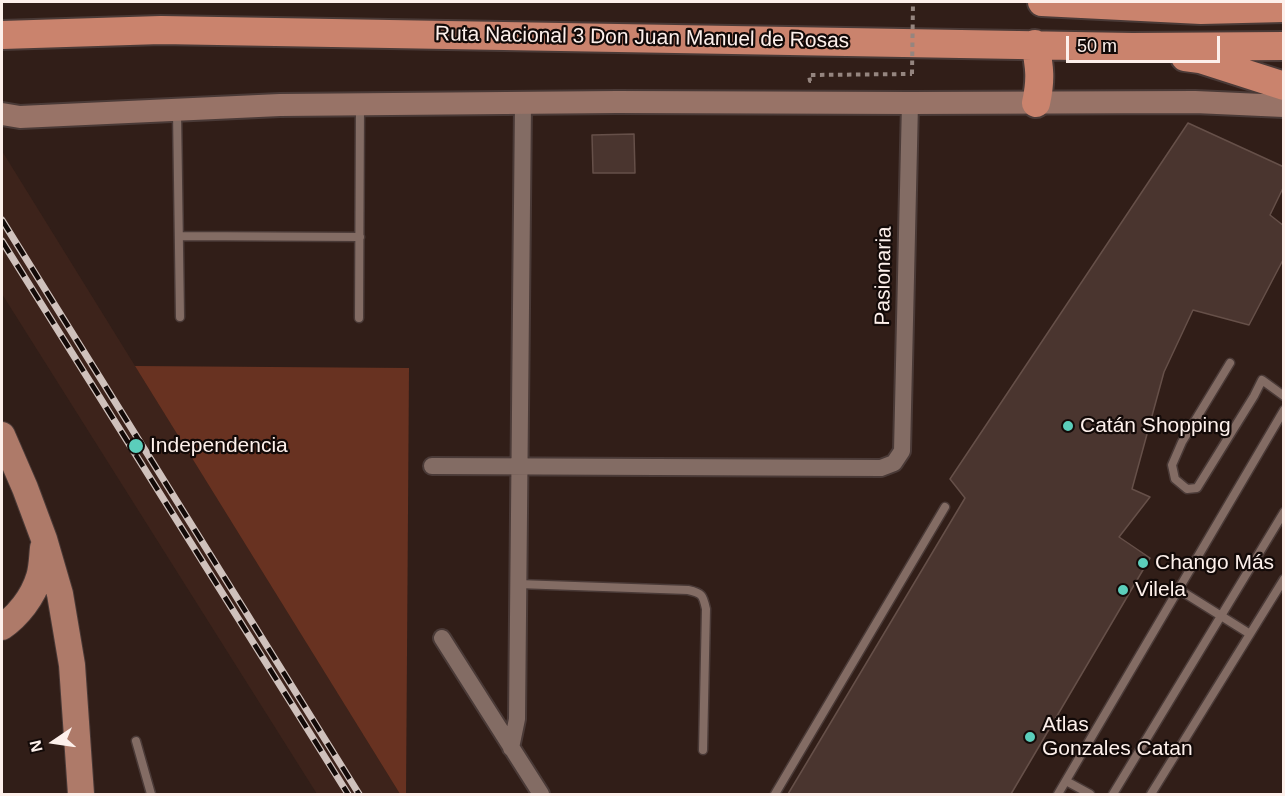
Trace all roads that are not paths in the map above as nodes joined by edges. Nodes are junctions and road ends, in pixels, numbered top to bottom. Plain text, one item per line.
1 (1042, 2) edge
2 (1195, 6) edge
3 (1284, 8) edge
4 (8, 35) edge
5 (1035, 45) junction
6 (1284, 46) edge
7 (1132, 47) junction
8 (1284, 86) edge
9 (523, 103) junction
10 (910, 103) junction
11 (1036, 103) junction
12 (360, 104) junction
13 (1284, 106) edge
14 (177, 109) junction
15 (11, 116) edge
16 (180, 236) junction
17 (360, 237) junction
18 (180, 317) dead end
19 (359, 318) dead end
20 (1230, 363) dead end
21 (1284, 396) edge
22 (1284, 410) edge
23 (2, 436) edge
24 (520, 465) junction
25 (432, 466) dead end
26 (945, 507) dead end
27 (1284, 512) edge
28 (44, 539) junction
29 (1284, 579) edge
30 (518, 584) junction
31 (1178, 589) junction
32 (1220, 615) junction
33 (2, 627) edge
34 (1250, 634) junction
35 (441, 638) dead end
36 (136, 741) dead end
37 (511, 748) junction
38 (703, 750) dead end
39 (1066, 781) junction
40 (81, 795) edge
41 (151, 795) edge
42 (541, 795) edge
43 (775, 795) edge
44 (1058, 795) edge
45 (1090, 795) edge
46 (1113, 795) edge
47 (1151, 795) edge

1 - 2 highway
2 - 3 highway
4 - 5 highway, Ruta Nacional 3 Don Juan Manuel de Rosas
5 - 7 highway, Ruta Nacional 3 Don Juan Manuel de Rosas
5 - 11 highway
6 - 7 highway, Ruta Nacional 3 Don Juan Manuel de Rosas
7 - 8 highway
9 - 10 street
9 - 12 street
9 - 24 street
10 - 11 street
10 - 24 street, Pasionaria
11 - 13 street
12 - 14 street
12 - 17 lane
14 - 15 street
14 - 16 lane
16 - 17 lane
16 - 18 lane
17 - 19 lane
20 - 21 lane
22 - 31 lane
23 - 28 main road
24 - 25 street
24 - 30 street
26 - 43 lane
27 - 32 lane
28 - 33 main road
28 - 40 main road
29 - 34 lane
30 - 37 street
30 - 38 lane
31 - 32 lane
31 - 39 lane
32 - 34 lane
32 - 46 lane
34 - 47 lane
35 - 37 street
36 - 41 lane
37 - 42 street
39 - 44 lane
39 - 45 lane

